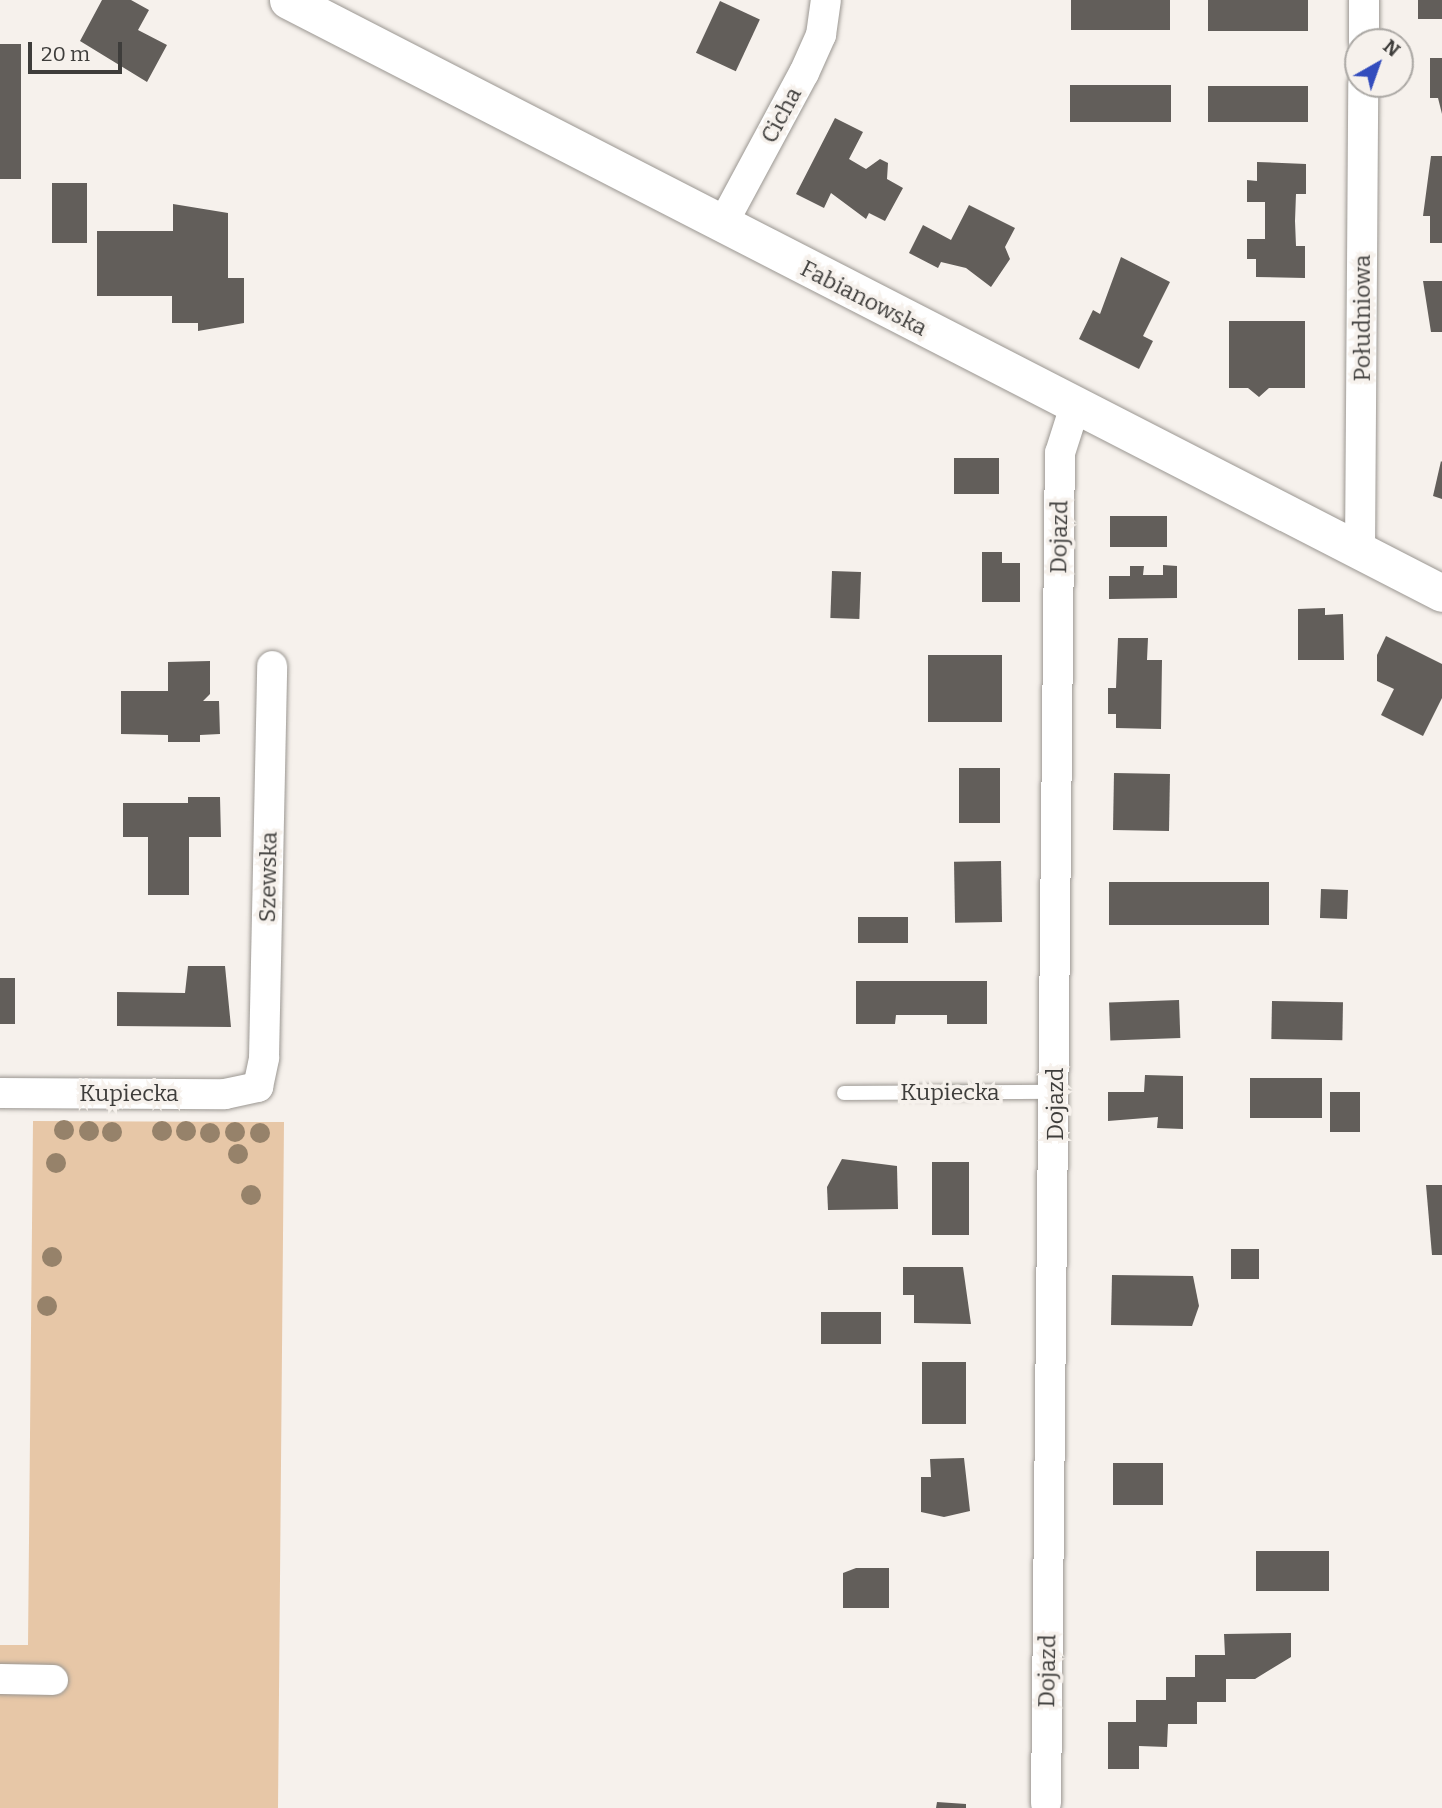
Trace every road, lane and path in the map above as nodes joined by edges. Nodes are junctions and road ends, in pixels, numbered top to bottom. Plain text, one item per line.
1 (288, 0) edge
2 (826, 0) edge
3 (1364, 0) edge
4 (1364, 28) edge
5 (1363, 98) edge
6 (722, 225) junction
7 (1075, 406) junction
8 (1360, 552) junction
9 (1442, 593) edge
10 (272, 666) dead end
11 (258, 1087) joint
12 (1055, 1092) junction
13 (0, 1093) edge
14 (844, 1093) dead end
15 (0, 1679) edge
16 (53, 1680) dead end
17 (1046, 1803) dead end

1 - 6 street, Fabianowska
2 - 6 street, Cicha
3 - 4 street
5 - 8 street, Południowa
6 - 7 street, Fabianowska
7 - 8 street, Fabianowska
7 - 12 street, Dojazd
8 - 9 street, Fabianowska
10 - 11 street, Szewska
11 - 13 street, Kupiecka
12 - 14 lane, Kupiecka
12 - 17 street, Dojazd
15 - 16 street

